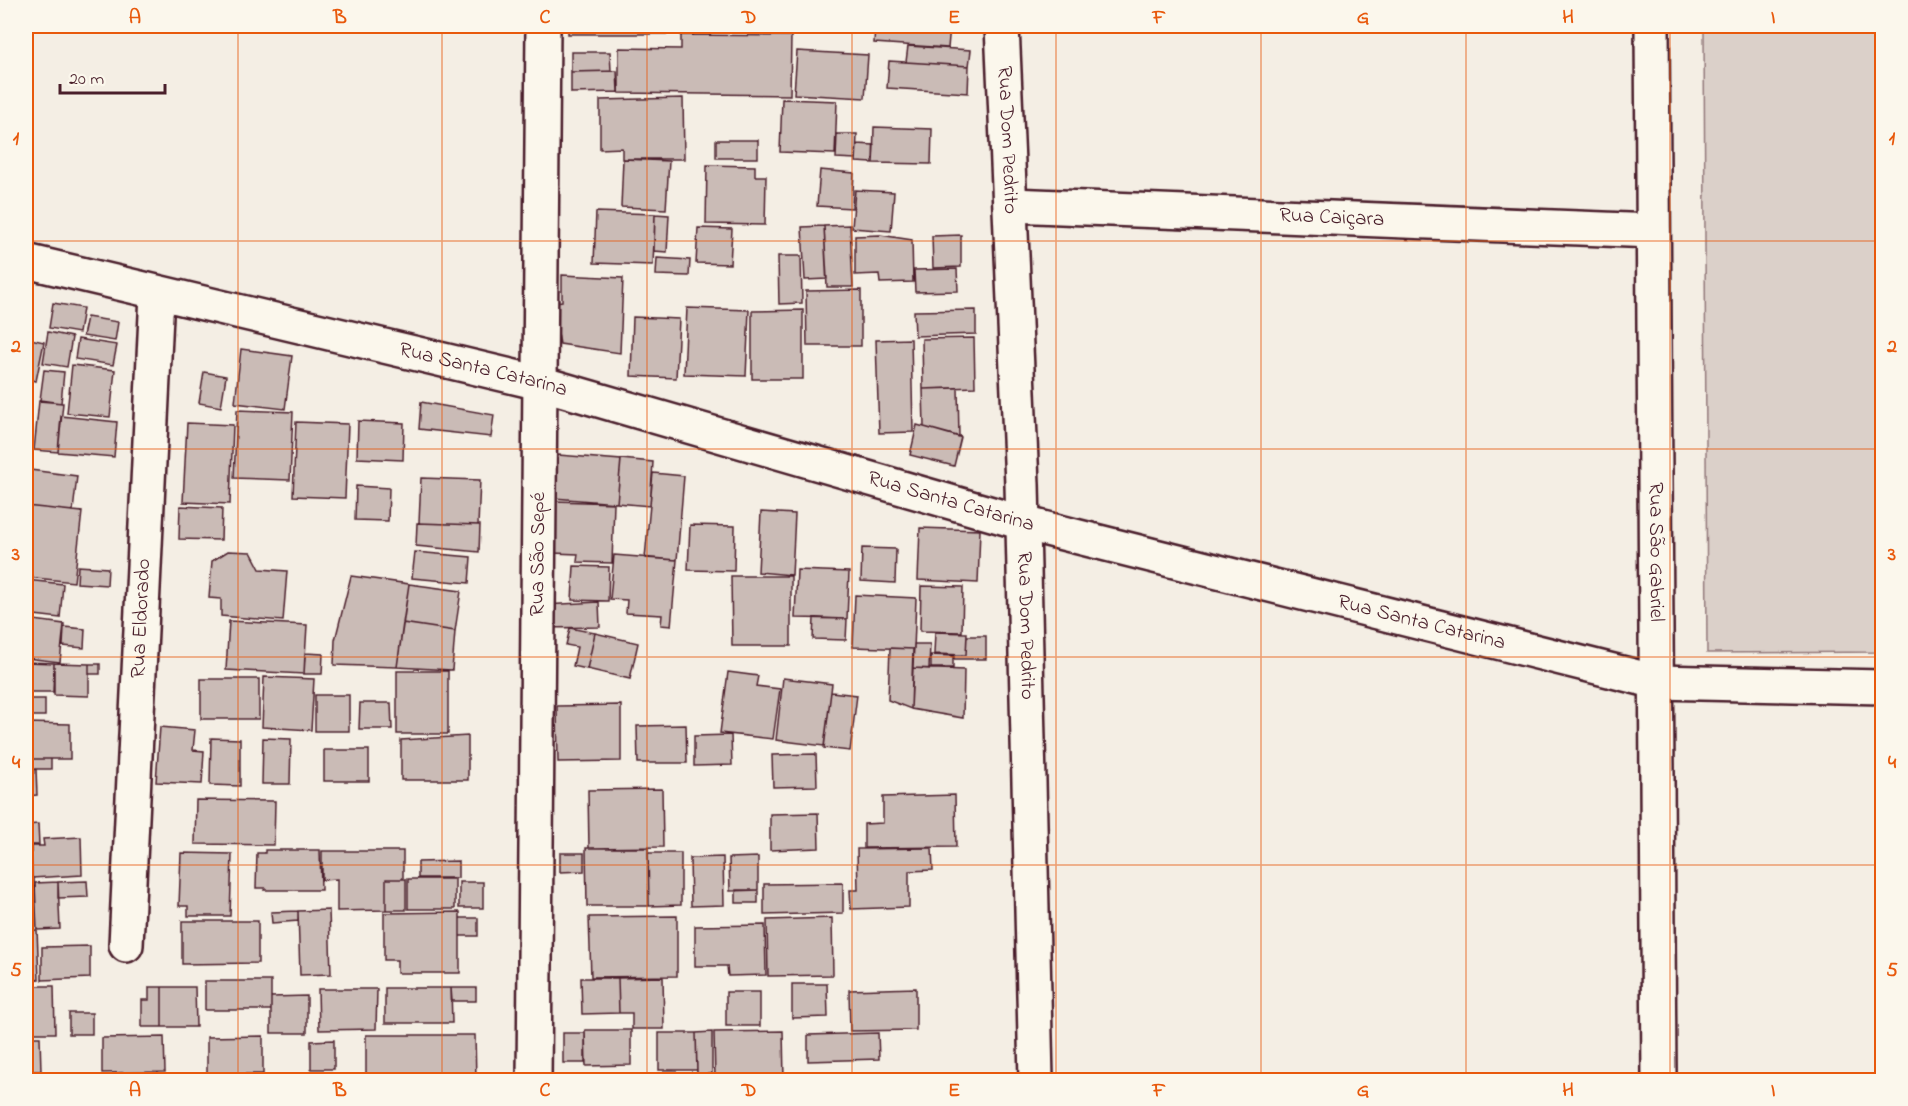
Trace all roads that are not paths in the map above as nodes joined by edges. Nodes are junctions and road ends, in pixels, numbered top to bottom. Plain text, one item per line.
1 (543, 26) edge
2 (1002, 26) edge
3 (1652, 26) edge
4 (1011, 205) junction
5 (1653, 231) junction
6 (26, 261) edge
7 (157, 294) junction
8 (540, 383) junction
9 (1023, 523) junction
10 (1657, 682) junction
11 (1882, 687) edge
12 (126, 945) dead end
13 (534, 1080) edge
14 (1036, 1080) edge
15 (1659, 1080) edge

1 - 8 street, Rua São Sepé
2 - 4 street, Rua Dom Pedrito
3 - 5 street, Rua São Gabriel
4 - 5 street, Rua Caiçara
4 - 9 street, Rua Dom Pedrito
5 - 10 street, Rua São Gabriel
6 - 7 street, Rua Santa Catarina
7 - 8 street, Rua Santa Catarina
7 - 12 street, Rua Eldorado
8 - 9 street, Rua Santa Catarina
8 - 13 street, Rua São Sepé
9 - 10 street, Rua Santa Catarina
9 - 14 street, Rua Dom Pedrito
10 - 11 street, Rua Santa Catarina
10 - 15 street, Rua São Gabriel

